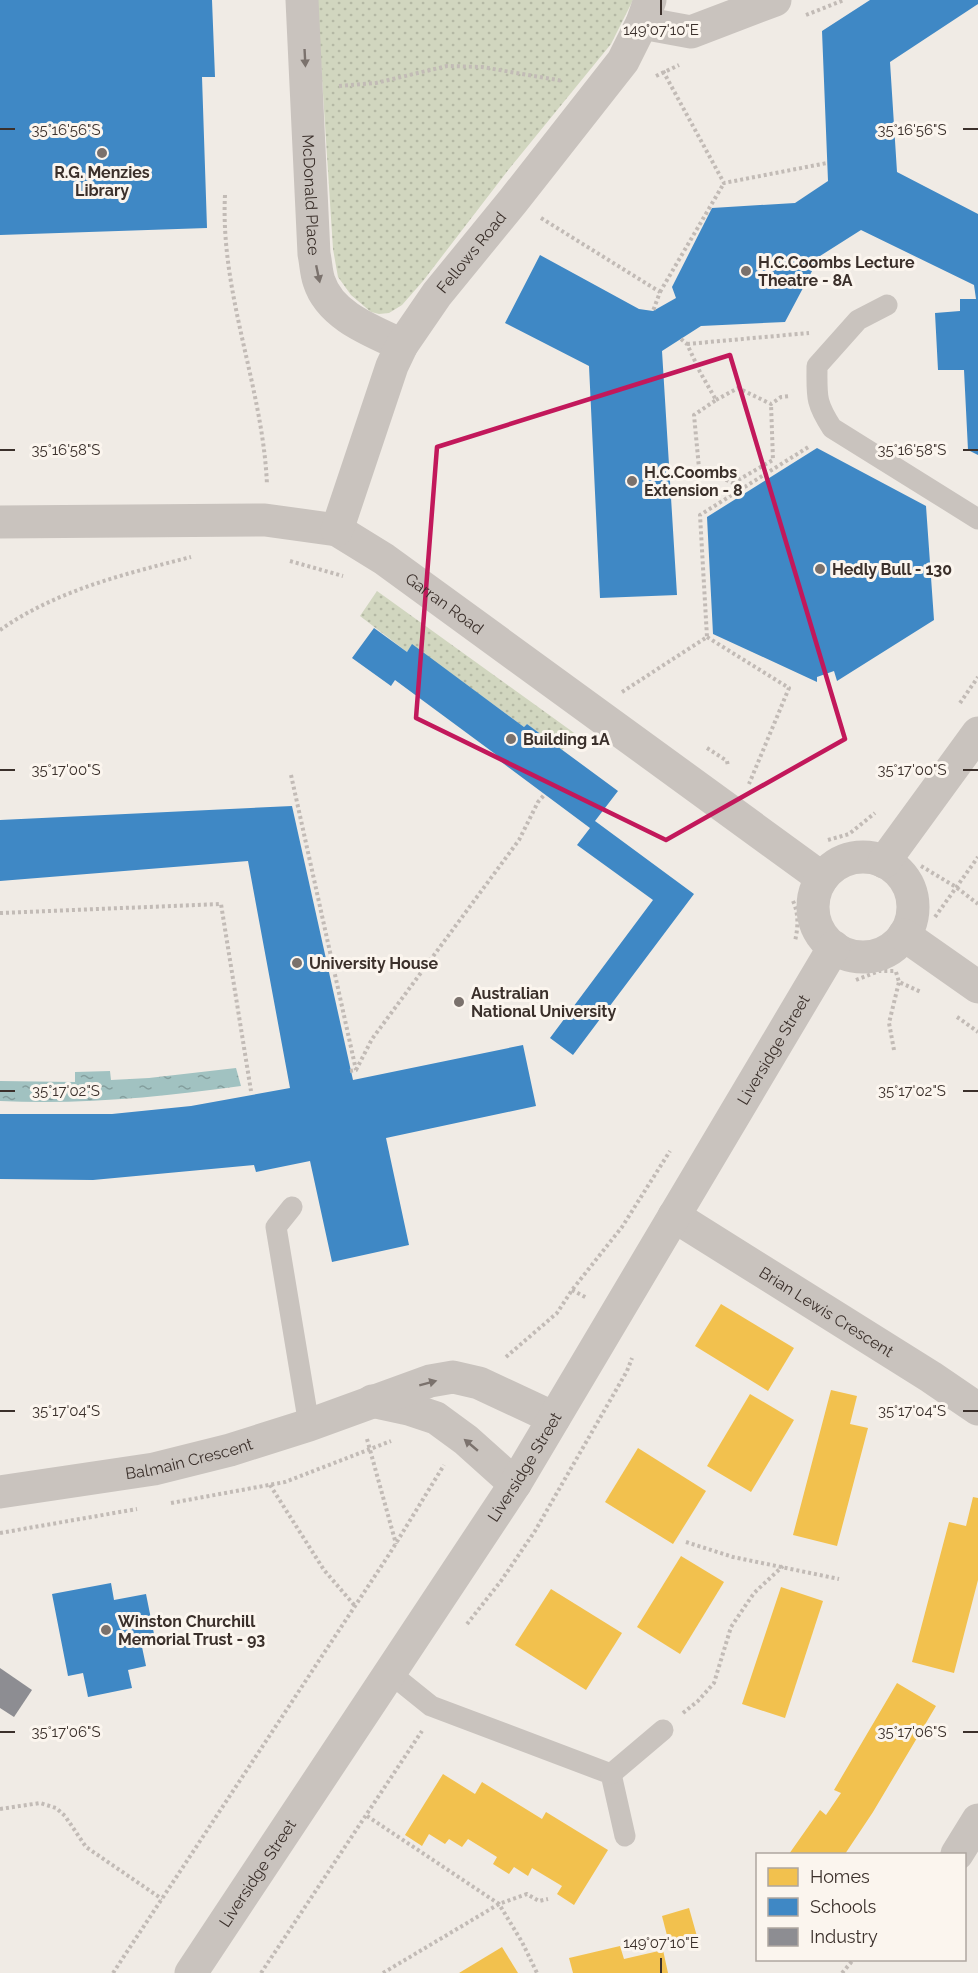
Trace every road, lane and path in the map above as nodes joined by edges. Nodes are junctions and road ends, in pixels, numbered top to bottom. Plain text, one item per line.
1 (302, 0) edge
2 (775, 0) edge
3 (646, 11) edge
4 (663, 71) dead end
5 (306, 88) junction
6 (602, 88) junction
7 (827, 163) dead end
8 (723, 183) junction
9 (225, 195) dead end
10 (513, 201) junction
11 (660, 292) junction
12 (887, 304) dead end
13 (653, 311) dead end
14 (851, 329) junction
15 (681, 339) dead end
16 (687, 344) junction
17 (402, 345) junction
18 (817, 394) junction
19 (716, 400) junction
20 (771, 404) junction
21 (812, 444) dead end
22 (733, 483) junction
23 (739, 490) junction
24 (978, 519) edge
25 (265, 520) junction
26 (0, 522) edge
27 (337, 530) junction
28 (198, 555) dead end
29 (0, 630) edge
30 (707, 637) junction
31 (978, 677) edge
32 (631, 698) dead end
33 (958, 706) dead end
34 (978, 733) edge
35 (698, 742) dead end
36 (729, 770) dead end
37 (291, 775) dead end
38 (749, 785) dead end
39 (545, 794) dead end
40 (876, 812) dead end
41 (820, 840) dead end
42 (978, 857) edge
43 (884, 862) junction
44 (822, 878) junction
45 (792, 899) dead end
46 (978, 904) edge
47 (0, 913) edge
48 (904, 935) junction
49 (792, 947) dead end
50 (834, 947) junction
51 (896, 971) dead end
52 (854, 982) dead end
53 (899, 982) dead end
54 (978, 987) edge
55 (894, 1050) dead end
56 (356, 1070) junction
57 (350, 1071) dead end
58 (250, 1091) dead end
59 (671, 1149) dead end
60 (292, 1207) dead end
61 (674, 1216) junction
62 (636, 1350) dead end
63 (499, 1364) dead end
64 (365, 1403) junction
65 (978, 1409) edge
66 (554, 1418) junction
67 (309, 1425) junction
68 (460, 1436) junction
69 (515, 1484) junction
70 (270, 1485) dead end
71 (0, 1492) edge
72 (686, 1542) dead end
73 (396, 1544) junction
74 (783, 1566) junction
75 (839, 1579) dead end
76 (355, 1606) junction
77 (460, 1632) dead end
78 (390, 1673) junction
79 (431, 1706) junction
80 (663, 1730) joint
81 (611, 1774) junction
82 (0, 1809) edge
83 (367, 1816) junction
84 (978, 1820) edge
85 (625, 1836) dead end
86 (958, 1853) edge
87 (162, 1899) junction
88 (548, 1899) dead end
89 (499, 1904) junction
90 (851, 1961) edge
91 (113, 1973) edge
92 (191, 1973) edge
93 (261, 1973) edge
94 (383, 1973) edge
95 (537, 1973) edge
96 (842, 1973) edge

1 -> 5 street, McDonald Place
2 - 3 street
3 - 6 street, Fellows Road
4 - 8 path
5 - 6 path
5 -> 17 street, McDonald Place
6 - 10 street, Fellows Road
7 - 8 path
8 - 11 path
9 - 25 path
10 - 11 path
10 - 17 street, Fellows Road
11 - 13 path
12 - 14 lane
14 - 16 path
14 - 18 lane
15 - 16 path
16 - 19 path
17 - 27 street, Fellows Road
18 - 20 path
18 - 24 lane
19 - 20 path
19 - 22 path
20 - 22 path
21 - 23 path
22 - 23 path
23 - 30 path
25 - 26 street, Garran Road
25 - 27 street, Garran Road
27 - 44 street, Garran Road
28 - 29 path
30 - 32 path
30 - 38 path
31 - 33 path
34 - 43 street
35 - 36 path
37 - 56 path
39 - 56 path
40 - 41 path
42 - 46 path
43 - 44 street
43 - 48 street
44 - 50 street
45 - 49 path
47 - 58 path
48 - 50 street
48 - 54 street
50 - 61 street, Liversidge Street
51 - 52 path
53 - 55 path
56 - 57 path
59 - 63 path
60 - 67 lane
61 - 65 street, Brian Lewis Crescent
61 - 66 street, Liversidge Street
62 - 77 path
64 -> 66 street, Balmain Crescent
64 - 67 street, Balmain Crescent
64 - 68 street
64 - 73 path
66 - 69 street, Liversidge Street
67 - 71 street, Balmain Crescent
69 -> 68 street
68 - 73 path
69 - 78 street, Liversidge Street
70 - 76 path
72 - 74 path
73 - 76 path
74 - 75 path
74 - 80 path
76 - 87 path
78 - 79 lane
78 - 92 street, Liversidge Street
79 - 81 lane
79 - 83 path
80 - 81 lane
81 - 85 lane
82 - 87 path
83 - 89 path
83 - 93 path
84 - 86 street
87 - 91 path
88 - 89 path
89 - 94 path
89 - 95 path
90 - 96 path

